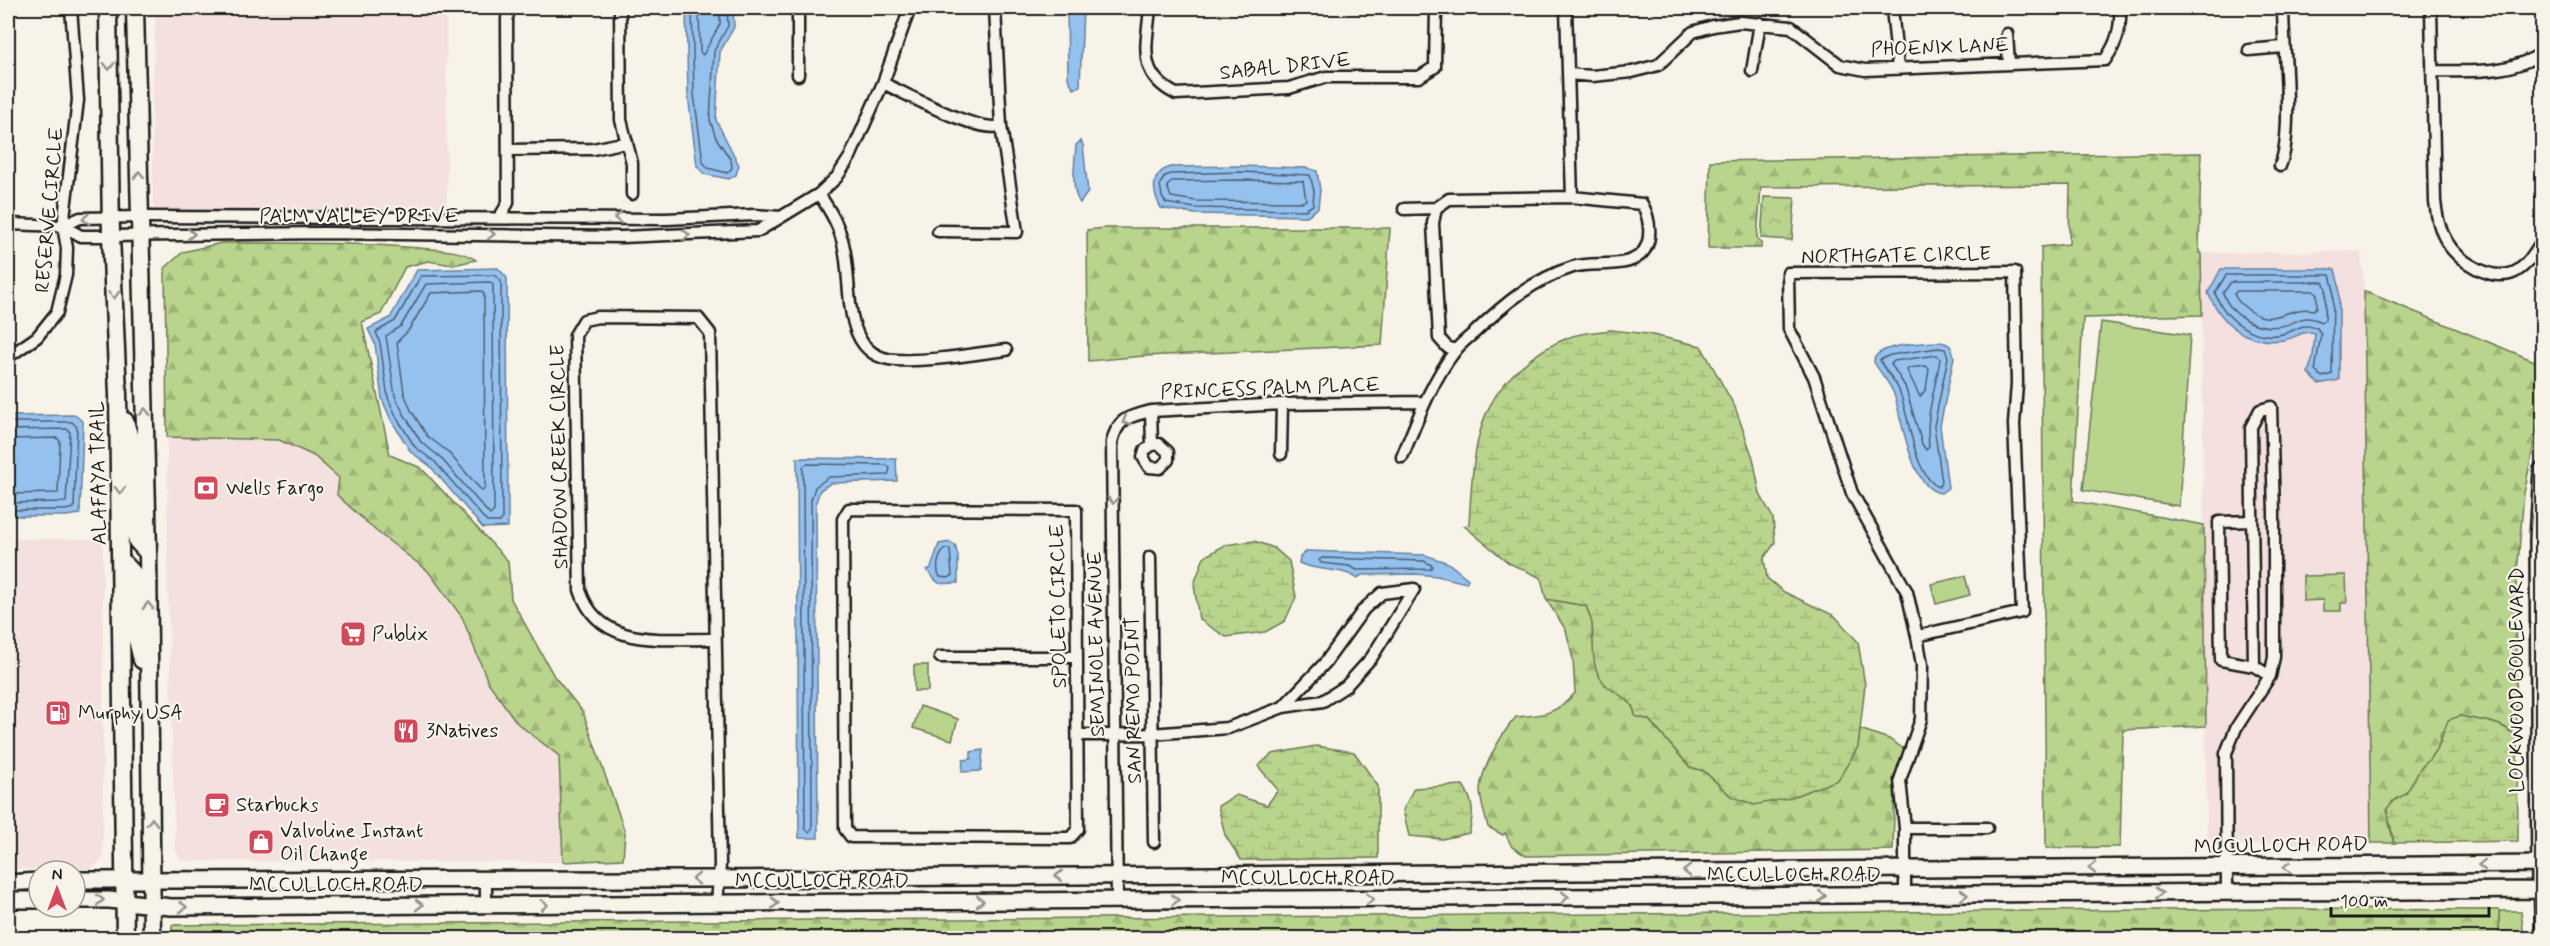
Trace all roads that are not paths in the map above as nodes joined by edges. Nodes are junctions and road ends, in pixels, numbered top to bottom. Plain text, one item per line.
1 (71, 8) edge
2 (108, 8) edge
3 (135, 8) edge
4 (509, 8) edge
5 (620, 8) edge
6 (798, 8) edge
7 (910, 8) edge
8 (995, 8) edge
9 (1150, 8) edge
10 (1436, 8) edge
11 (1566, 8) edge
12 (1892, 8) edge
13 (2120, 8) edge
14 (2283, 8) edge
15 (2431, 8) edge
16 (1760, 23) junction
17 (2007, 34) dead end
18 (2283, 47) junction
19 (2248, 50) dead end
20 (2542, 53) edge
21 (2009, 64) junction
22 (1898, 69) junction
23 (1752, 71) dead end
24 (2432, 71) junction
25 (1568, 74) junction
26 (798, 75) dead end
27 (884, 83) junction
28 (1001, 126) junction
29 (627, 142) junction
30 (508, 150) junction
31 (2280, 166) dead end
32 (632, 194) dead end
33 (819, 194) junction
34 (1572, 196) junction
35 (1436, 208) junction
36 (1404, 209) dead end
37 (141, 217) junction
38 (781, 217) junction
39 (111, 218) junction
40 (499, 218) junction
41 (657, 219) junction
42 (8, 225) edge
43 (63, 225) junction
44 (938, 231) dead end
45 (141, 235) junction
46 (111, 236) junction
47 (657, 236) junction
48 (2542, 241) edge
49 (1006, 350) dead end
50 (1455, 350) junction
51 (8, 357) edge
52 (118, 394) junction
53 (1424, 402) junction
54 (1282, 404) junction
55 (1151, 411) junction
56 (1152, 445) dead end
57 (1281, 454) dead end
58 (1402, 457) dead end
59 (2542, 470) edge
60 (2252, 521) junction
61 (148, 553) junction
62 (1150, 557) dead end
63 (121, 560) junction
64 (2540, 589) edge
65 (2541, 622) edge
66 (1917, 636) junction
67 (715, 639) junction
68 (940, 657) dead end
69 (1077, 657) junction
70 (2254, 666) junction
71 (2270, 676) junction
72 (150, 690) junction
73 (1283, 707) junction
74 (1151, 734) junction
75 (1078, 735) junction
76 (1116, 735) junction
77 (1905, 828) junction
78 (1987, 828) dead end
79 (1154, 842) dead end
80 (2541, 864) edge
81 (2226, 867) junction
82 (1905, 870) junction
83 (1117, 876) junction
84 (720, 879) junction
85 (87, 880) edge
86 (125, 880) junction
87 (486, 880) junction
88 (152, 881) junction
89 (27, 882) edge
90 (8, 883) edge
91 (2541, 890) edge
92 (2227, 892) junction
93 (1905, 895) junction
94 (8, 900) edge
95 (27, 900) edge
96 (87, 900) edge
97 (1117, 900) junction
98 (125, 902) junction
99 (717, 903) junction
100 (152, 904) junction
101 (486, 905) junction
102 (125, 939) edge
103 (152, 939) edge
104 (2541, 939) edge

1 - 43 street, RESERVE CIRCLE
2 -> 39 main road, ALAFAYA TRAIL
37 -> 3 main road
4 - 30 street
5 - 29 street
6 - 26 street
7 - 27 street, PALM VALLEY DRIVE
8 - 28 street
9 - 10 street, SABAL DRIVE
11 - 25 street
12 - 22 street
13 - 21 street, PHOENIX LANE
14 - 18 street
15 - 24 street
16 - 22 street, PHOENIX LANE
16 - 23 street
16 - 25 street, PHOENIX LANE
17 - 21 street
18 - 19 street
18 - 31 street
20 - 24 street
21 - 22 street, PHOENIX LANE
24 - 48 street
25 - 34 street
27 - 28 street
27 - 33 street, PALM VALLEY DRIVE
28 - 44 street
29 - 30 street
29 - 32 street
30 - 40 street
33 - 38 street, PALM VALLEY DRIVE
33 - 49 street
34 - 35 street
34 - 50 street
35 - 36 street
35 - 50 street
37 - 39 street, PALM VALLEY DRIVE
37 - 40 street, PALM VALLEY DRIVE
37 - 45 main road
38 - 41 street, PALM VALLEY DRIVE
47 -> 38 street, PALM VALLEY DRIVE
39 -> 43 street, PALM VALLEY DRIVE
39 - 46 main road, ALAFAYA TRAIL
41 -> 40 street, PALM VALLEY DRIVE
41 - 47 street
42 - 43 street, PALM VALLEY DRIVE
43 - 46 street, PALM VALLEY DRIVE
43 - 51 street, RESERVE CIRCLE
45 - 46 street, PALM VALLEY DRIVE
45 -> 47 street, PALM VALLEY DRIVE
61 -> 45 main road
46 -> 52 main road, ALAFAYA TRAIL
50 - 53 street
52 - 61 main road
52 -> 63 main road, ALAFAYA TRAIL
53 - 54 street, PRINCESS PALM PLACE
53 - 58 street
54 - 55 street, PRINCESS PALM PLACE
54 - 57 street
55 - 56 street, PRINCESS PALM PLACE
55 -> 76 street, SEMINOLE AVENUE
59 - 64 main road, LOCKWOOD BOULEVARD
60 - 70 street
60 - 70 street
60 - 71 street
72 -> 61 main road
62 - 74 street, SAN REMO POINT
63 - 72 main road
63 - 86 main road, ALAFAYA TRAIL
64 - 65 main road, LOCKWOOD BOULEVARD
65 - 80 main road, LOCKWOOD BOULEVARD
66 - 66 street, NORTHGATE CIRCLE
66 - 77 street, NORTHGATE CIRCLE
67 - 67 street, SHADOW CREEK CIRCLE
67 - 84 street, SHADOW CREEK CIRCLE
68 - 69 street
69 - 75 street, SPOLETO CIRCLE
69 - 75 street, SPOLETO CIRCLE
70 - 71 street
71 - 81 street
88 -> 72 main road
73 - 73 street
73 - 74 street
74 - 76 street
74 - 79 street, SAN REMO POINT
75 - 76 street
76 - 83 street, SEMINOLE AVENUE
77 - 78 street
77 - 82 street, NORTHGATE CIRCLE
80 -> 81 main road, MCCULLOCH ROAD
80 - 91 main road, LOCKWOOD BOULEVARD
81 -> 82 main road, MCCULLOCH ROAD
81 - 92 street
82 -> 83 main road, MCCULLOCH ROAD
82 - 93 street, NORTHGATE CIRCLE
83 -> 84 main road, MCCULLOCH ROAD
83 - 97 street, SEMINOLE AVENUE
84 -> 87 main road, MCCULLOCH ROAD
84 - 99 street, SHADOW CREEK CIRCLE
85 - 86 main road, MCCULLOCH ROAD
86 - 88 main road, MCCULLOCH ROAD
86 - 98 main road, ALAFAYA TRAIL
87 - 88 main road, MCCULLOCH ROAD
87 - 101 street
88 - 100 main road
89 - 90 main road
91 - 92 main road, MCCULLOCH ROAD
91 - 104 street
93 -> 92 main road, MCCULLOCH ROAD
97 -> 93 main road, MCCULLOCH ROAD
94 - 95 main road
96 -> 98 main road, MCCULLOCH ROAD
99 -> 97 main road, MCCULLOCH ROAD
98 - 100 main road, MCCULLOCH ROAD
98 - 102 main road, ALAFAYA TRAIL
101 -> 99 main road, MCCULLOCH ROAD
100 -> 101 main road, MCCULLOCH ROAD
100 - 103 main road

